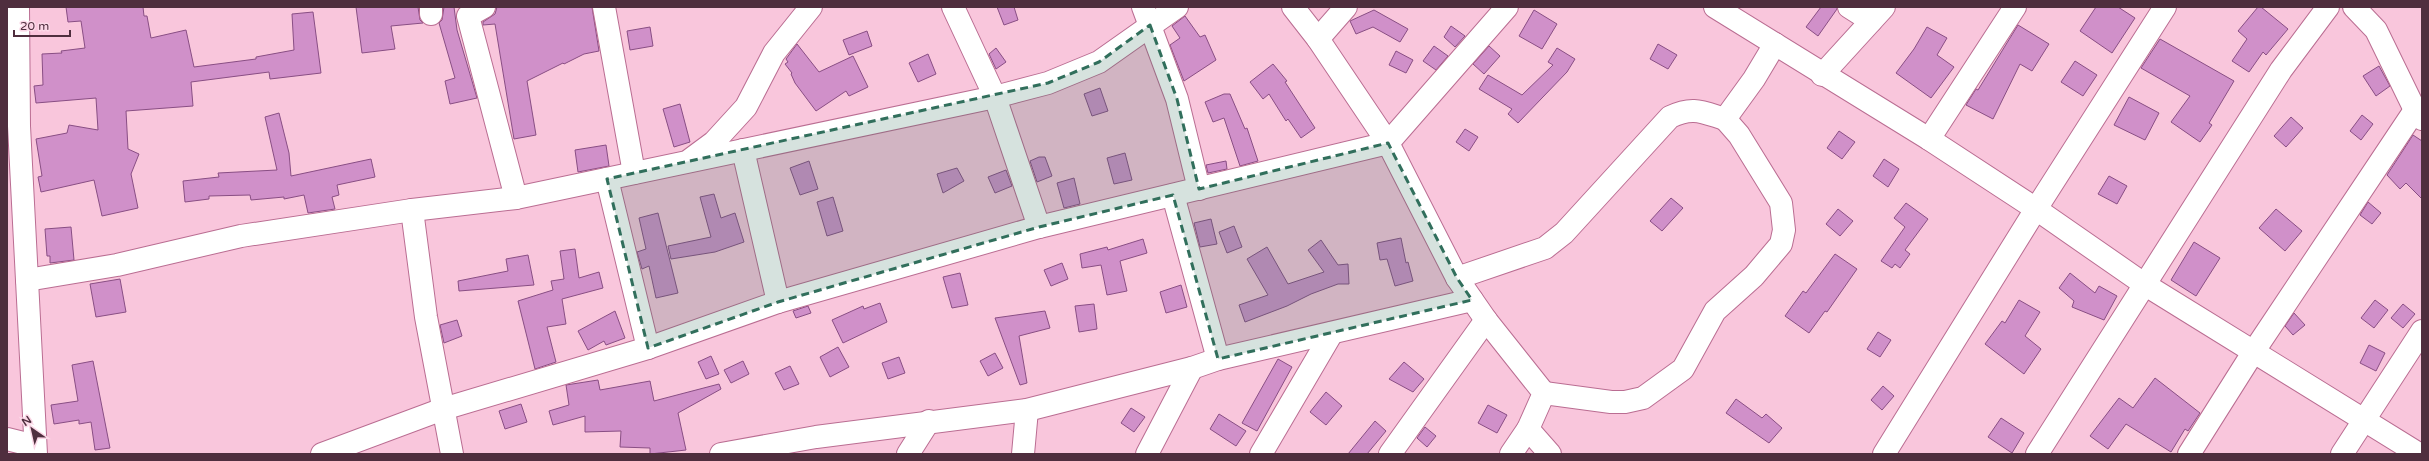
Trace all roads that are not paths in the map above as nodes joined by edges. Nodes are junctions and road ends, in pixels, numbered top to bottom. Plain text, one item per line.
1 (18, 7) edge
2 (604, 7) edge
3 (811, 7) edge
4 (953, 7) edge
5 (1177, 7) edge
6 (1293, 7) edge
7 (1346, 7) edge
8 (1507, 7) edge
9 (1715, 7) edge
10 (1849, 7) edge
11 (2015, 7) edge
12 (2165, 7) edge
13 (2328, 7) edge
14 (2354, 7) edge
15 (473, 10) edge
16 (1877, 14) edge
17 (1147, 16) edge
18 (1318, 39) junction
19 (1775, 44) junction
20 (1822, 75) junction
21 (995, 96) junction
22 (2418, 115) edge
23 (1725, 119) junction
24 (1929, 139) junction
25 (1388, 143) junction
26 (743, 150) junction
27 (687, 163) junction
28 (634, 173) junction
29 (607, 179) junction
30 (1199, 189) junction
31 (1172, 195) junction
32 (516, 198) junction
33 (2036, 209) junction
34 (412, 210) junction
35 (1039, 228) junction
36 (1457, 278) junction
37 (27, 280) junction
38 (2144, 284) junction
39 (1472, 300) junction
40 (778, 302) junction
41 (1486, 320) junction
42 (2422, 331) edge
43 (1332, 333) junction
44 (648, 348) junction
45 (2254, 351) junction
46 (1218, 359) junction
47 (1192, 368) junction
48 (1544, 393) junction
49 (443, 409) junction
50 (1027, 410) junction
51 (2363, 419) junction
52 (929, 421) junction
53 (1528, 429) junction
54 (816, 437) junction
55 (7, 439) edge
56 (36, 450) edge
57 (322, 454) edge
58 (452, 454) edge
59 (721, 454) edge
60 (803, 454) edge
61 (908, 454) edge
62 (1023, 454) edge
63 (1147, 454) edge
64 (1261, 454) edge
65 (1390, 454) edge
66 (1511, 454) edge
67 (1550, 454) edge
68 (1884, 454) edge
69 (2037, 454) edge
70 (2189, 454) edge
71 (2342, 454) edge
72 (2419, 454) edge

1 - 37 street
2 - 28 street
3 - 27 street
4 - 21 street
5 - 17 street
6 - 18 street
7 - 18 street
8 - 25 street
9 - 19 street
10 - 16 street
11 - 24 street
12 - 33 street
13 - 38 street
14 - 22 street
15 - 32 street
16 - 20 street
17 - 21 street
17 - 30 street
18 - 25 street
19 - 20 street
19 - 23 street
20 - 24 street
21 - 26 street
21 - 35 street
22 - 45 street
23 - 36 street
23 - 48 street
24 - 33 street
25 - 30 street
25 - 36 street
26 - 27 street
26 - 40 street
27 - 28 street
28 - 29 street
29 - 32 street
29 - 44 street
30 - 31 street
31 - 35 street
31 - 46 street
32 - 34 street
33 - 38 street
33 - 68 street
34 - 37 street
34 - 49 street
35 - 40 street
36 - 39 street
37 - 56 street
38 - 45 street
38 - 69 street
39 - 41 street
39 - 43 street
40 - 44 street
41 - 48 street
41 - 65 street
42 - 51 street
43 - 46 street
43 - 64 street
44 - 49 street
45 - 51 street
45 - 70 street
46 - 47 street
47 - 50 street
47 - 63 street
48 - 53 street
49 - 57 street
49 - 58 street
50 - 52 street
50 - 62 street
51 - 71 street
51 - 72 street
52 - 54 street
52 - 61 street
53 - 66 street
53 - 67 street
54 - 59 street
54 - 60 street
55 - 56 street

